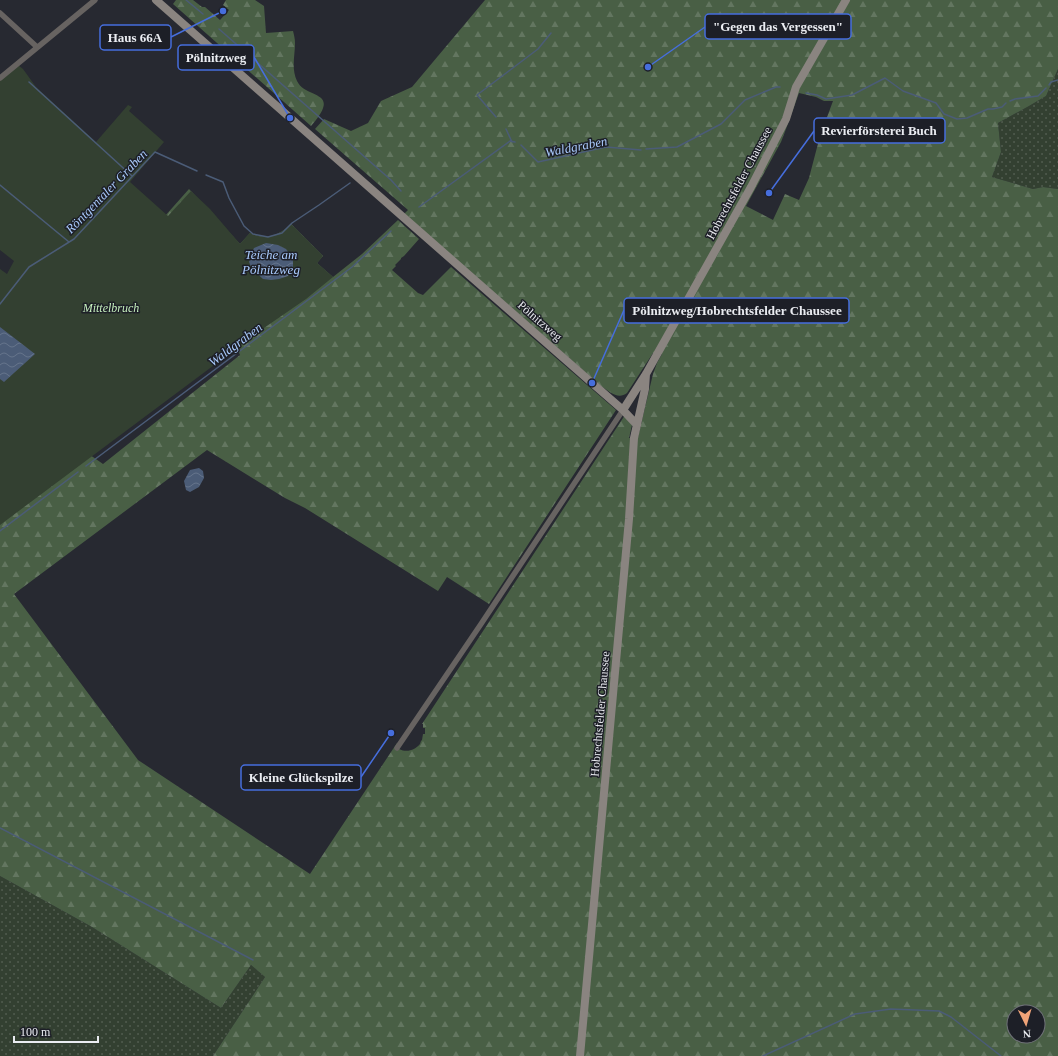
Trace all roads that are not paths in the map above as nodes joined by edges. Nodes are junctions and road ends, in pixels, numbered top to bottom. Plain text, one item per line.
1 (95, 0) edge
2 (156, 0) edge
3 (846, 0) edge
4 (0, 14) edge
5 (37, 47) junction
6 (0, 78) edge
7 (646, 374) junction
8 (622, 410) junction
9 (637, 425) junction
10 (397, 748) dead end
11 (580, 1056) edge

1 - 5 street
2 - 8 street, Pölnitzweg
3 - 7 street, Hobrechtsfelder Chaussee
4 - 5 street
5 - 6 street
7 - 8 street, Hobrechtsfelder Chaussee
7 - 9 street, Hobrechtsfelder Chaussee
8 - 9 street, Pölnitzweg
8 - 10 street, Hobrechtsfelder Chaussee
9 - 11 street, Hobrechtsfelder Chaussee

